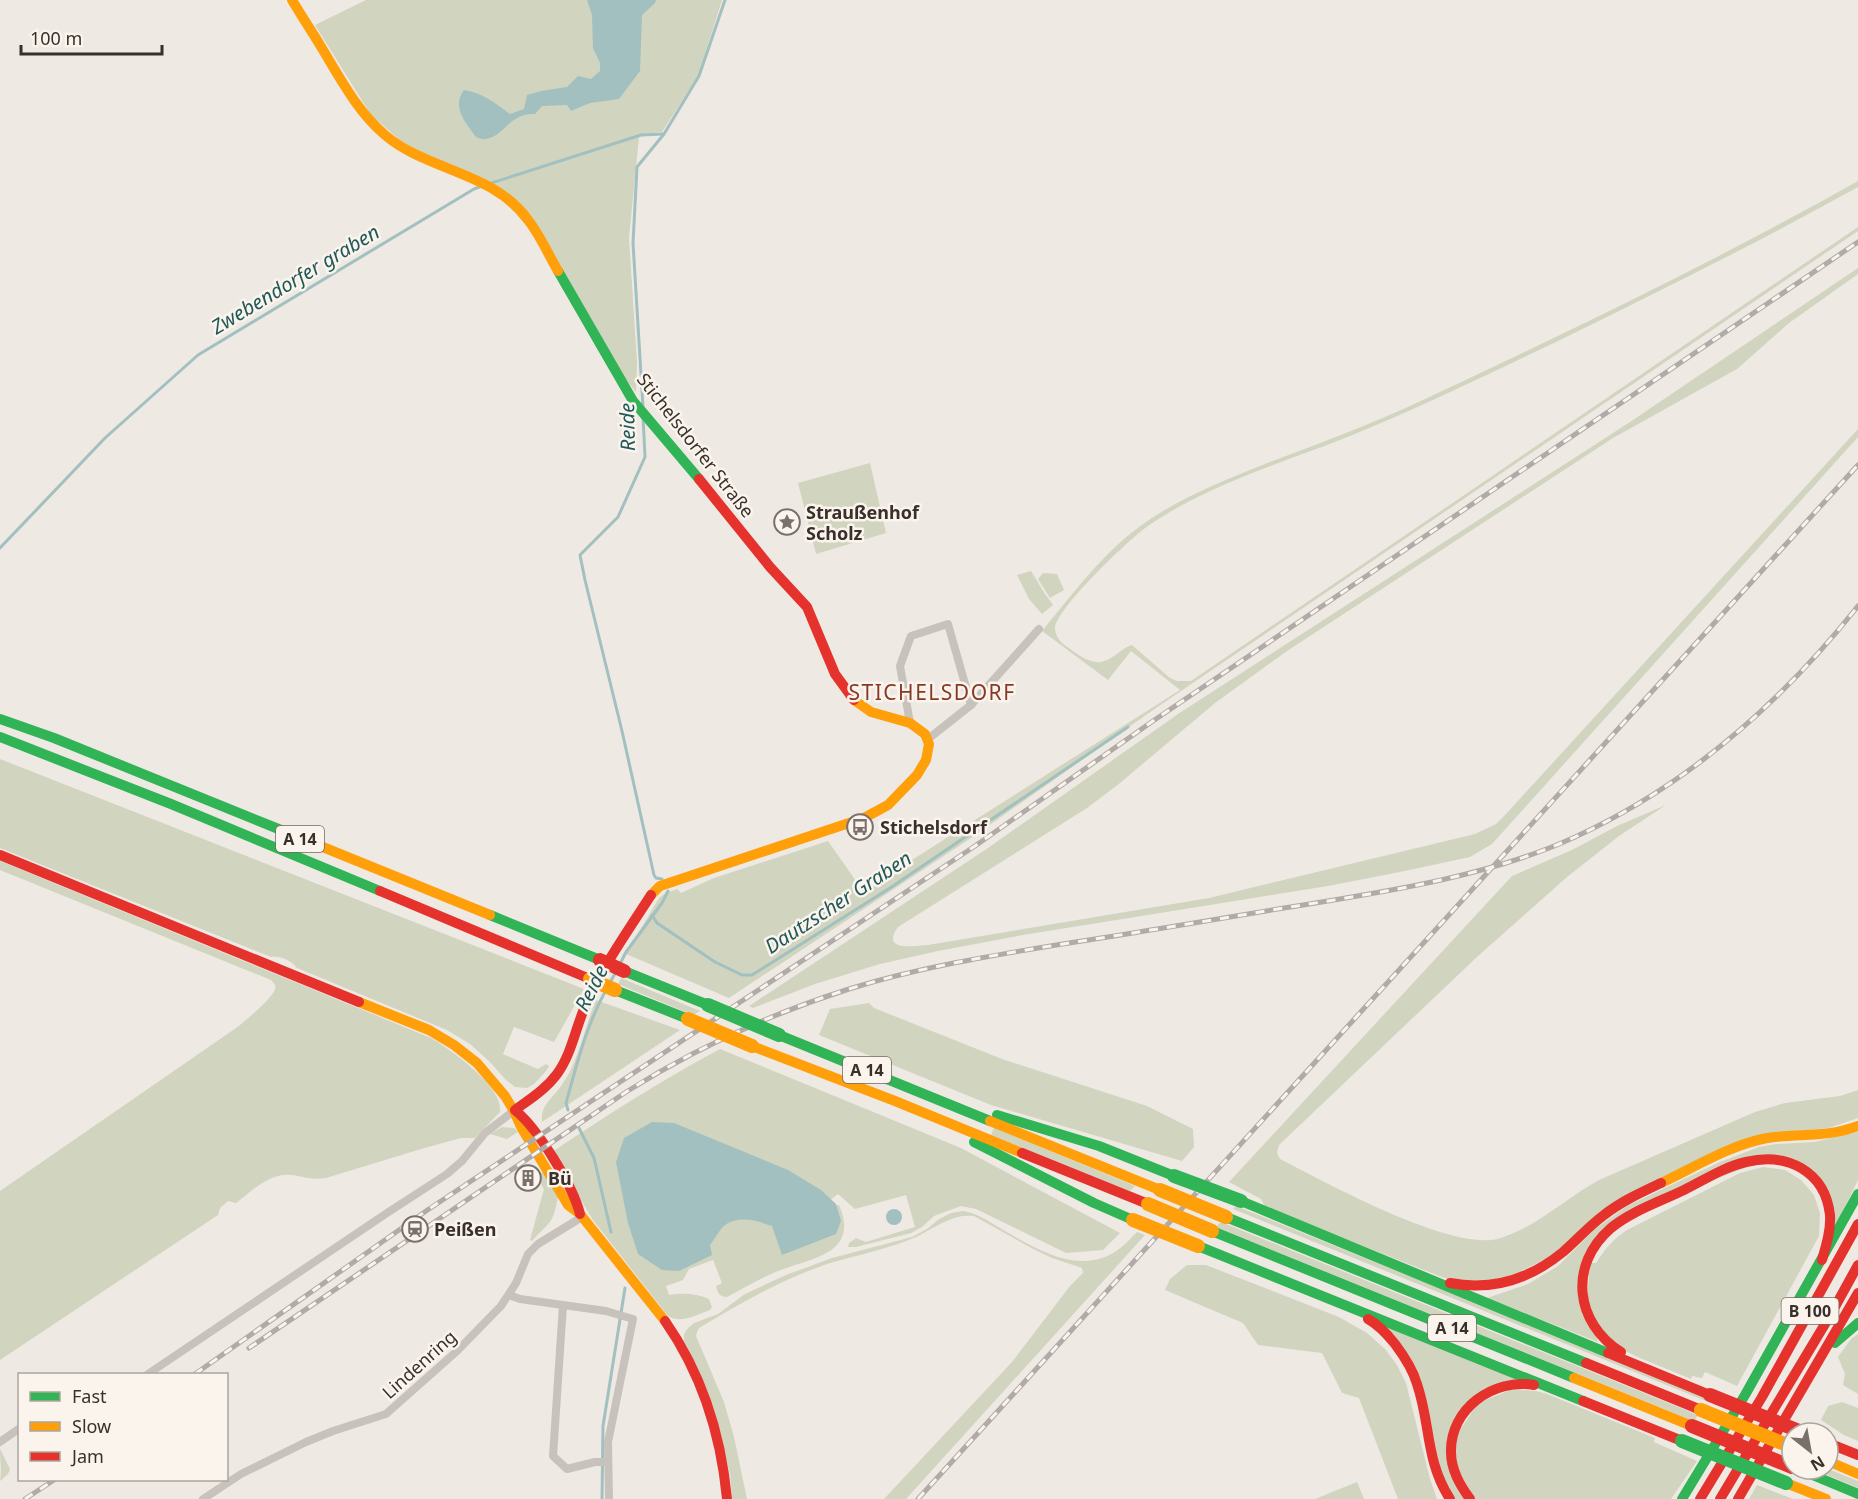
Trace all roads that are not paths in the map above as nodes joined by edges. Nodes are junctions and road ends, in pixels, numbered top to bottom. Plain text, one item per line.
1 (292, 0) edge
2 (1039, 629) dead end
3 (971, 705) junction
4 (0, 719) edge
5 (910, 723) junction
6 (0, 737) edge
7 (928, 739) junction
8 (0, 855) edge
9 (895, 1101) junction
10 (955, 1106) junction
11 (515, 1110) junction
12 (1858, 1126) edge
13 (1858, 1194) edge
14 (581, 1215) junction
15 (1858, 1224) edge
16 (1822, 1260) junction
17 (1858, 1265) edge
18 (1405, 1270) junction
19 (1858, 1293) edge
20 (509, 1295) junction
21 (1338, 1301) junction
22 (563, 1305) junction
23 (1858, 1323) edge
24 (1823, 1356) junction
25 (1642, 1367) junction
26 (149, 1373) edge
27 (1561, 1391) junction
28 (1780, 1423) edge
29 (18, 1429) edge
30 (0, 1442) edge
31 (1780, 1442) edge
32 (1840, 1448) edge
33 (1858, 1455) edge
34 (602, 1462) junction
35 (1780, 1462) edge
36 (1840, 1466) edge
37 (1858, 1473) edge
38 (1827, 1481) edge
39 (1858, 1494) edge
40 (1823, 1498) edge
41 (203, 1499) edge
42 (609, 1499) edge
43 (727, 1499) edge
44 (1450, 1499) edge
45 (1470, 1499) edge
46 (1681, 1499) edge
47 (1700, 1499) edge
48 (1720, 1499) edge
49 (1738, 1499) edge

1 - 5 main road, Stichelsdorfer Straße
2 - 3 street
3 - 5 street
3 - 7 street
4 - 10 main road, A 14, bridge
5 - 7 main road, Stichelsdorfer Straße
6 - 9 main road, A 14, bridge
7 - 11 main road
8 - 11 main road
9 - 21 main road, bridge
9 - 35 main road, A 14, bridge
10 - 18 main road, bridge
10 - 31 main road, A 14, bridge
11 - 14 main road
11 - 26 street
12 - 18 main road
13 - 16 main road
14 - 20 street, Lindenring
14 - 43 main road
15 - 47 main road, B 100
16 - 25 main road
16 - 46 main road
17 - 48 main road, B 100
18 - 25 main road
19 - 24 main road
20 - 22 street
20 - 41 street, Lindenring
21 - 27 main road
21 - 44 main road
22 - 34 street
22 - 34 street
23 - 24 main road
24 - 49 main road
25 - 28 main road, bridge
27 - 40 main road, bridge
27 - 45 main road
29 - 30 street
32 - 33 main road
34 - 42 street
36 - 37 main road
38 - 39 main road

